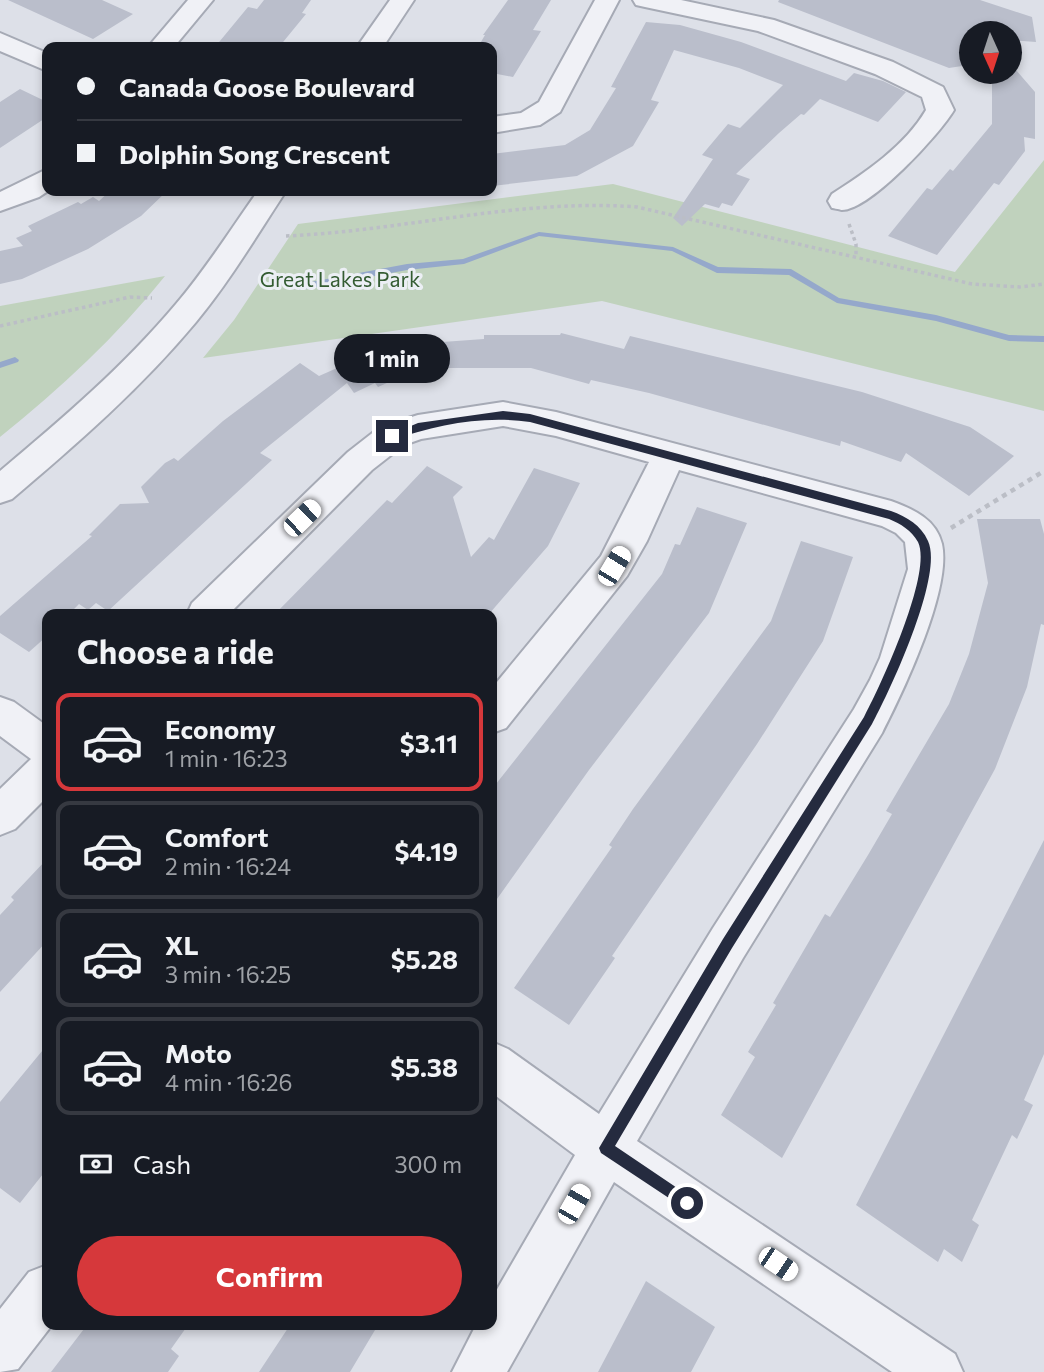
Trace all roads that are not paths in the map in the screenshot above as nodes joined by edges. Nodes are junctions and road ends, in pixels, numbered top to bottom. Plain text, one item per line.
1 (201, 0) edge
2 (402, 0) edge
3 (607, 0) edge
4 (645, 0) edge
5 (0, 41) edge
6 (165, 42) edge
7 (373, 42) edge
8 (42, 61) edge
9 (497, 124) edge
10 (42, 182) edge
11 (269, 196) edge
12 (842, 201) road end
13 (0, 202) edge
14 (669, 456) junction
15 (0, 490) edge
16 (210, 609) edge
17 (497, 710) edge
18 (0, 714) edge
19 (42, 744) edge
20 (42, 775) edge
21 (0, 817) edge
22 (497, 1069) edge
23 (606, 1148) junction
24 (42, 1297) edge
25 (0, 1352) edge
26 (478, 1372) edge
27 (937, 1372) edge

1 - 6 street
2 - 7 street
3 - 9 street
4 - 12 street
5 - 8 street
10 - 13 street
11 - 15 street
14 - 16 street
14 - 17 street
14 - 23 street
18 - 19 street
20 - 21 street
22 - 23 street
23 - 26 street
23 - 27 street
24 - 25 street

